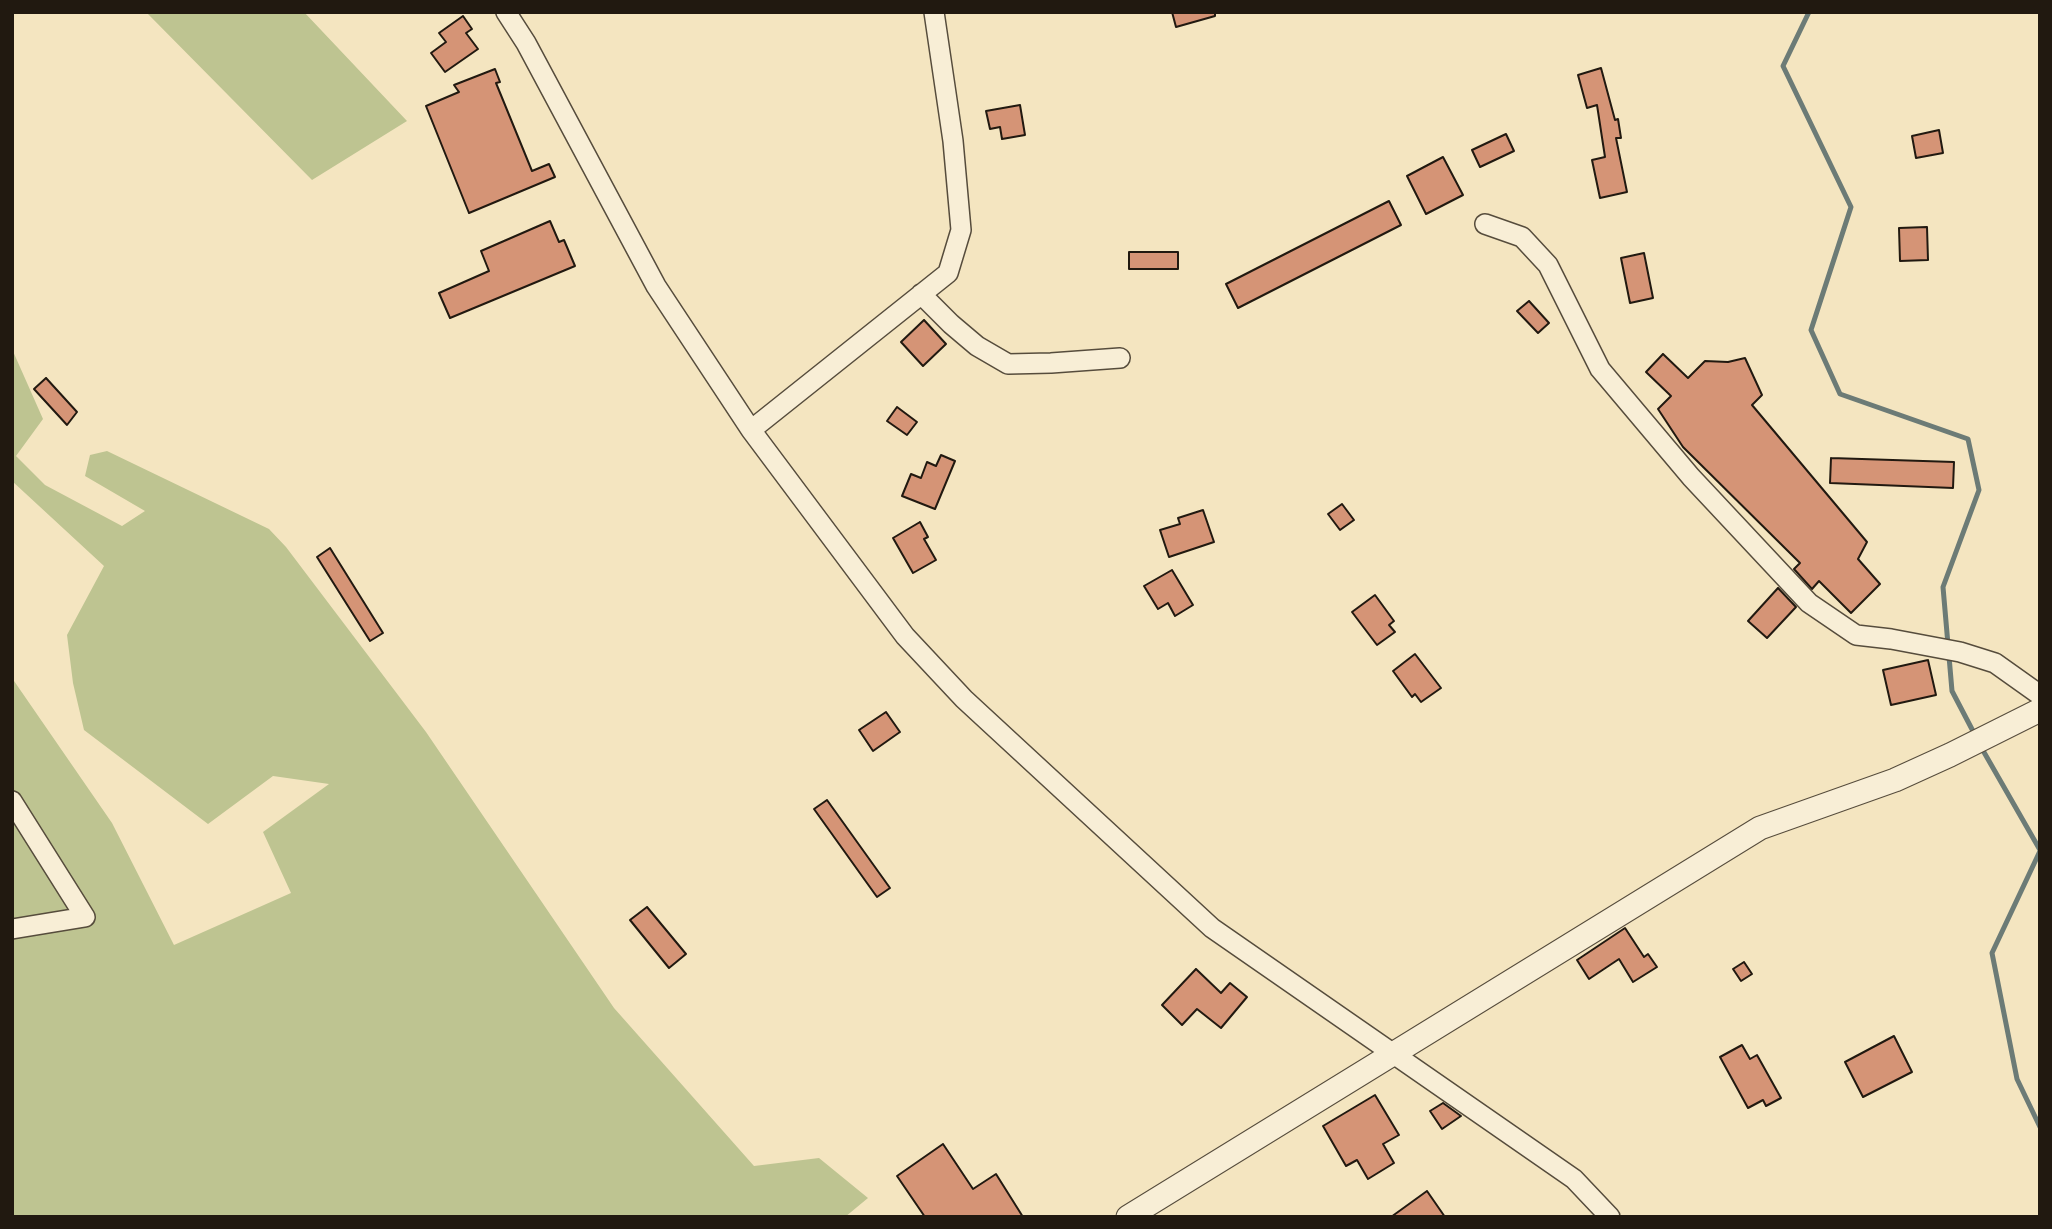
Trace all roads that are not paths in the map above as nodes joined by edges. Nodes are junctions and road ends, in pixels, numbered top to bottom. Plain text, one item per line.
1 (506, 12) edge
2 (934, 12) edge
3 (1485, 224) dead end
4 (921, 294) junction
5 (1120, 358) dead end
6 (751, 430) junction
7 (2040, 695) edge
8 (2040, 710) edge
9 (12, 801) edge
10 (12, 929) edge
11 (1394, 1053) junction
12 (1128, 1217) edge
13 (1610, 1217) edge

1 - 6 street
2 - 4 street
3 - 7 street
4 - 5 street
4 - 6 street
6 - 11 street
8 - 11 street
9 - 10 street
11 - 12 street
11 - 13 street

